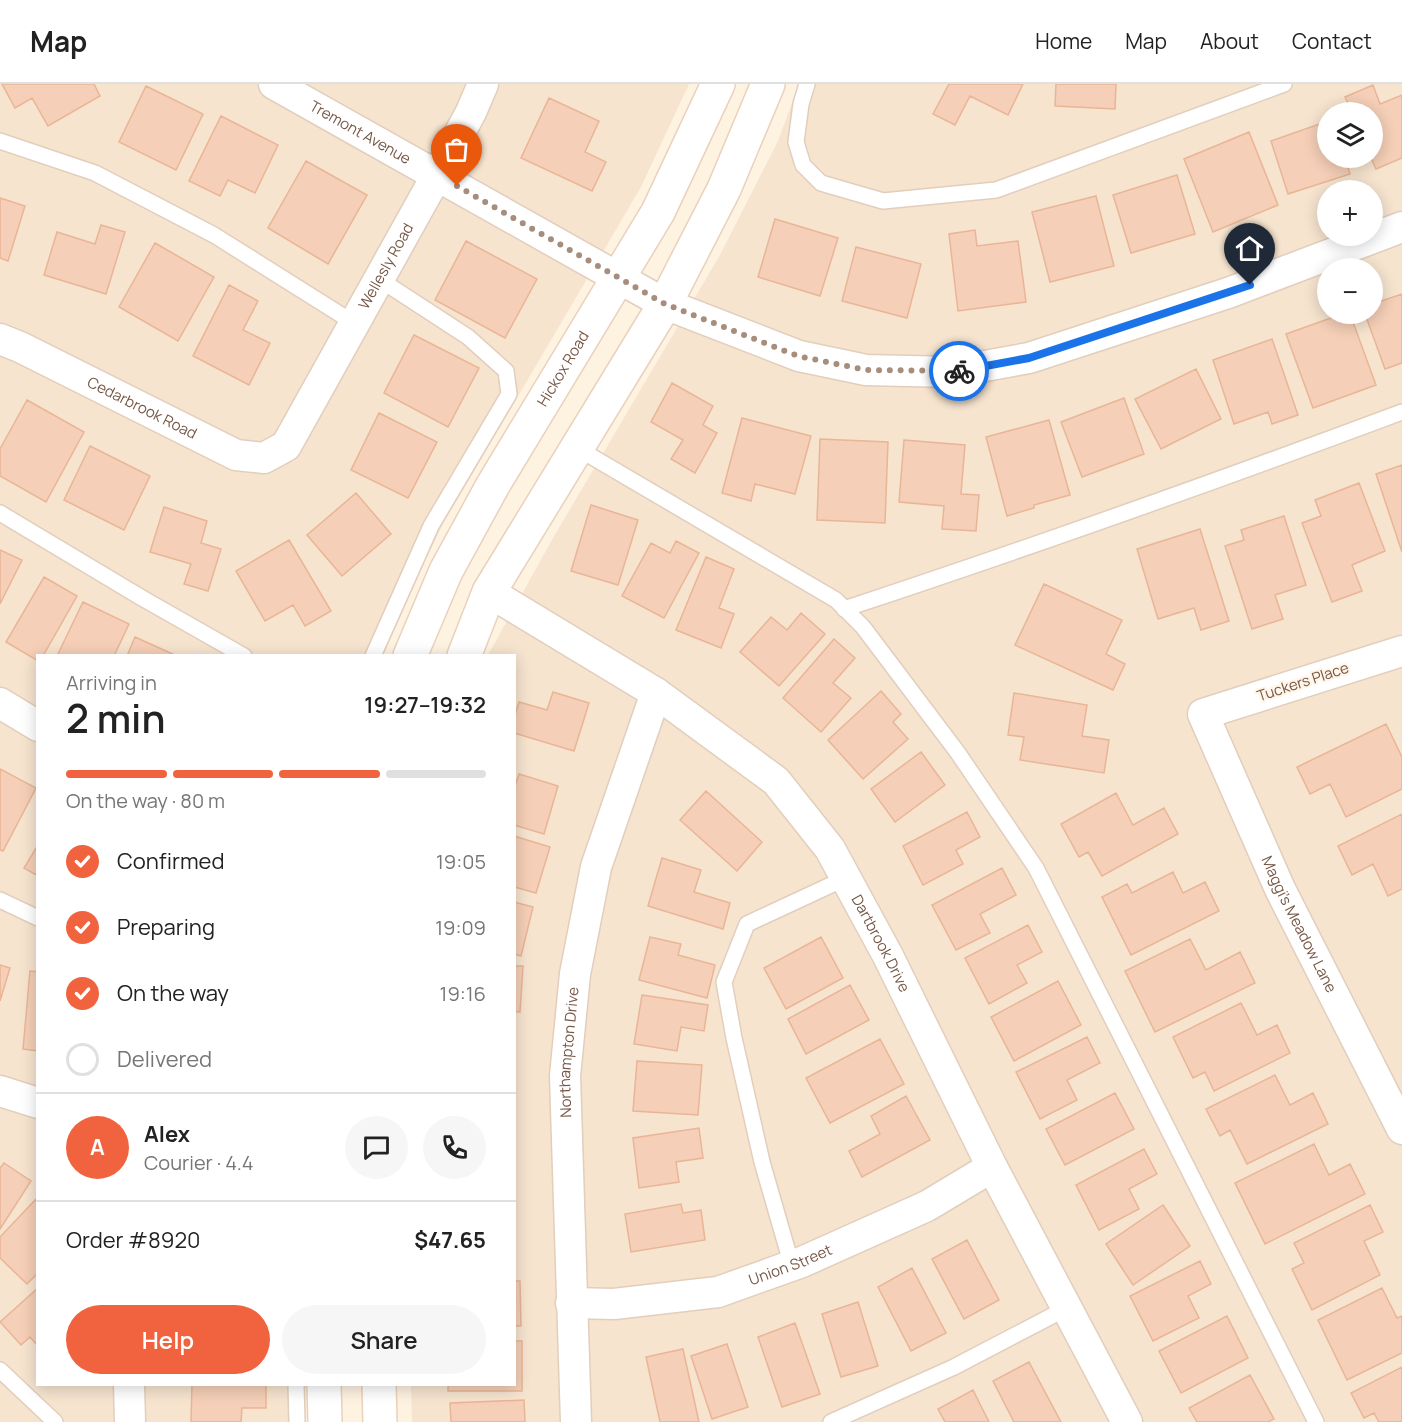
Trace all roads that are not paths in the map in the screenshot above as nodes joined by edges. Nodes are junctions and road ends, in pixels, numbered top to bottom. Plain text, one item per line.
1 (483, 84) edge
2 (718, 84) edge
3 (768, 84) edge
4 (807, 84) edge
5 (1284, 84) edge
6 (282, 86) edge
7 (0, 141) edge
8 (437, 175) junction
9 (1402, 227) edge
10 (618, 278) junction
11 (379, 279) junction
12 (665, 304) junction
13 (354, 323) junction
14 (0, 339) edge
15 (1402, 412) edge
16 (286, 447) joint
17 (577, 448) junction
18 (0, 513) edge
19 (489, 592) junction
20 (844, 609) junction
21 (1402, 651) edge
22 (240, 654) edge
23 (374, 654) edge
24 (411, 654) edge
25 (465, 654) edge
26 (656, 693) junction
27 (0, 703) edge
28 (1203, 714) joint
29 (36, 725) edge
30 (846, 878) junction
31 (0, 900) edge
32 (36, 917) edge
33 (0, 1091) edge
34 (36, 1102) edge
35 (1402, 1130) edge
36 (992, 1167) junction
37 (792, 1266) junction
38 (571, 1303) junction
39 (1067, 1308) junction
40 (0, 1370) edge
41 (129, 1386) edge
42 (296, 1386) edge
43 (324, 1386) edge
44 (379, 1386) edge
45 (56, 1422) edge
46 (130, 1422) edge
47 (297, 1422) edge
48 (325, 1422) edge
49 (380, 1422) edge
50 (576, 1422) edge
51 (831, 1422) edge
52 (1127, 1422) edge
53 (1316, 1422) edge

1 - 8 street, Wellesly Road
2 - 10 street, Hickox Road
3 - 12 street
4 - 5 lane
6 - 8 street, Tremont Avenue
7 - 13 lane
8 - 10 street, Tremont Avenue
8 - 11 street, Wellesly Road
9 - 12 street, Tremont Avenue
10 - 12 street, Tremont Avenue
10 - 24 street, Hickox Road
11 - 13 street, Wellesly Road
11 - 23 lane
12 - 17 street
13 - 16 street, Wellesly Road
14 - 16 street, Cedarbrook Road
15 - 20 lane
17 - 19 street
17 - 20 lane
18 - 22 lane
19 - 25 street
19 - 26 street, Dartbrook Drive
20 - 53 lane
21 - 28 street, Tuckers Place
26 - 30 street, Dartbrook Drive
26 - 38 street, Northampton Drive
27 - 29 street
28 - 35 street, Maggi's Meadow Lane
30 - 36 street, Dartbrook Drive
30 - 37 lane
31 - 32 lane
33 - 34 street
36 - 37 street, Union Street
36 - 39 street, Dartbrook Drive
37 - 38 street, Union Street
38 - 50 street, Northampton Drive
39 - 51 lane
39 - 52 street, Dartbrook Drive
40 - 45 lane
41 - 46 street
42 - 47 lane
43 - 48 street
44 - 49 street

